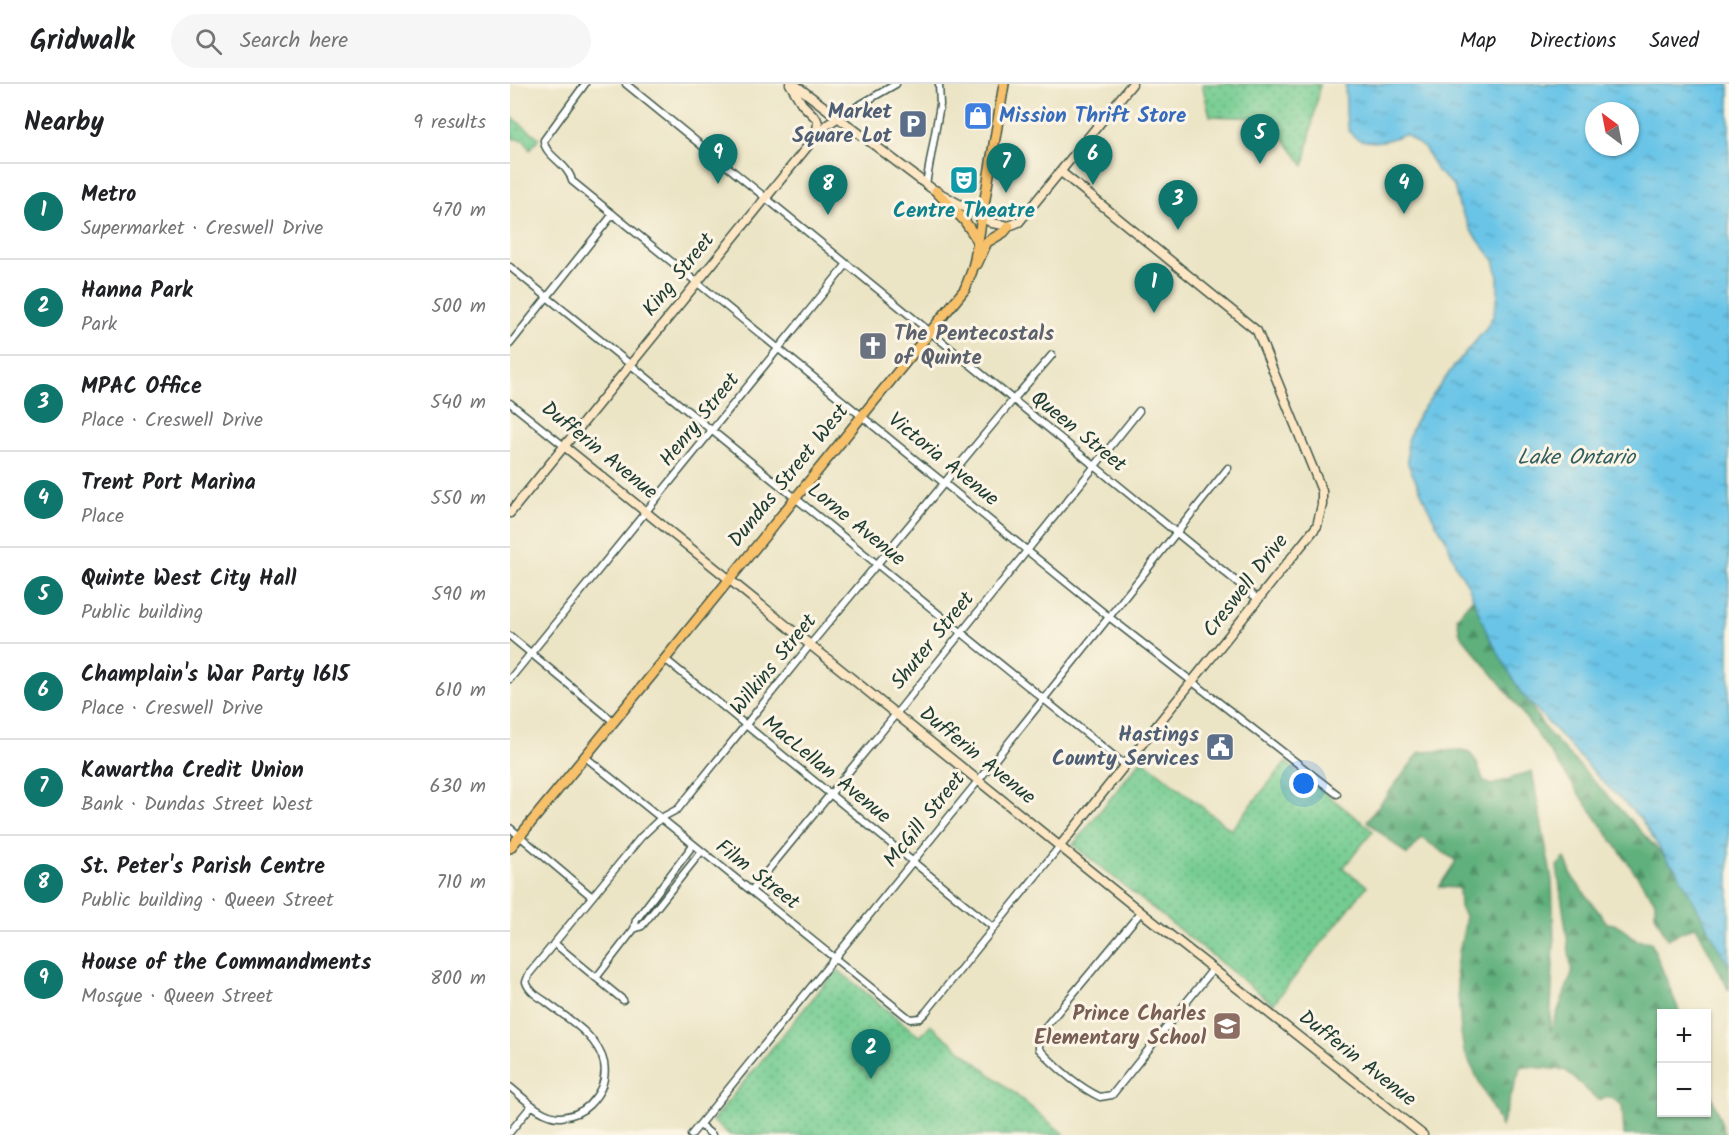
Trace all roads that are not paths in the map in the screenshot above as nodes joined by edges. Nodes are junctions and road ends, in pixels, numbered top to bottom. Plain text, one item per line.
1 (626, 84) edge
2 (792, 84) edge
3 (896, 84) edge
4 (939, 84) edge
5 (1004, 84) edge
6 (1120, 84) edge
7 (1132, 84) edge
8 (585, 85) edge
9 (1123, 95) junction
10 (837, 118) junction
11 (816, 136) junction
12 (1061, 172) junction
13 (926, 184) junction
14 (936, 190) junction
15 (766, 197) junction
16 (613, 214) junction
17 (981, 216) junction
18 (1010, 226) junction
19 (978, 241) junction
20 (847, 264) junction
21 (510, 267) edge
22 (972, 271) junction
23 (697, 281) junction
24 (548, 296) junction
25 (930, 333) junction
26 (510, 344) edge
27 (779, 348) junction
28 (1052, 355) dead end
29 (630, 364) junction
30 (1013, 400) junction
31 (510, 403) edge
32 (1139, 411) dead end
33 (861, 416) junction
34 (713, 430) junction
35 (564, 446) junction
36 (1095, 466) junction
37 (1228, 468) dead end
38 (944, 483) junction
39 (795, 497) junction
40 (510, 513) edge
41 (646, 513) junction
42 (1176, 534) junction
43 (1027, 548) junction
44 (879, 564) junction
45 (728, 579) junction
46 (1259, 600) junction
47 (1109, 617) junction
48 (962, 632) junction
49 (510, 636) edge
50 (810, 645) junction
51 (531, 654) junction
52 (665, 659) junction
53 (510, 679) edge
54 (1193, 681) junction
55 (1044, 698) junction
56 (896, 714) junction
57 (613, 722) junction
58 (746, 726) junction
59 (584, 756) junction
60 (1125, 765) junction
61 (978, 781) junction
62 (830, 794) junction
63 (1337, 794) dead end
64 (661, 818) junction
65 (510, 828) edge
66 (519, 836) junction
67 (693, 845) junction
68 (1060, 846) junction
69 (510, 848) edge
70 (701, 852) junction
71 (912, 861) junction
72 (751, 891) junction
73 (591, 896) junction
74 (1141, 912) junction
75 (994, 928) junction
76 (634, 929) junction
77 (554, 944) junction
78 (835, 958) junction
79 (1213, 969) junction
80 (596, 978) junction
81 (623, 1000) dead end
82 (910, 1019) joint
83 (510, 1087) edge
84 (532, 1105) junction
85 (700, 1125) junction
86 (510, 1132) edge
87 (691, 1135) edge
88 (712, 1135) edge
89 (1424, 1135) edge

1 - 15 street, Queen Street
2 - 10 street
2 - 11 street
3 - 10 street, King Street
4 - 13 street
5 - 17 main road, Dundas Street West
6 - 9 street
7 - 9 street
8 - 16 street, Victoria Avenue
9 - 12 street
10 - 11 street, King Street
10 - 13 street
11 - 15 street, King Street
12 - 18 street
12 - 46 street, Creswell Drive
13 - 14 street
14 - 17 street
14 - 19 main road
15 - 20 street, Queen Street
15 - 23 street, King Street
16 - 23 street, Victoria Avenue
16 - 24 street
17 - 18 street
17 - 19 main road, Dundas Street West
18 - 22 main road
19 - 22 main road, Dundas Street West
20 - 25 street, Queen Street
20 - 27 street, Henry Street
21 - 24 street, Lorne Avenue
22 - 25 main road, Dundas Street West
23 - 27 street, Victoria Avenue
23 - 29 street, King Street
24 - 26 street
24 - 29 street, Lorne Avenue
25 - 30 street, Queen Street
25 - 33 main road, Dundas Street West
27 - 33 street, Victoria Avenue
27 - 34 street, Henry Street
28 - 30 street, Wilkins Street
29 - 34 street, Lorne Avenue
29 - 35 street, King Street
30 - 36 street, Queen Street
30 - 38 street, Wilkins Street
31 - 35 street, Dufferin Avenue
32 - 36 street, Shuter Street
33 - 38 street, Victoria Avenue
33 - 39 main road, Dundas Street West
34 - 39 street, Lorne Avenue
34 - 41 street, Henry Street
35 - 40 street, King Street
35 - 41 street, Dufferin Avenue
36 - 42 street, Queen Street
36 - 43 street, Shuter Street
37 - 42 street, McGill Street
38 - 43 street, Victoria Avenue
38 - 44 street, Wilkins Street
39 - 44 street, Lorne Avenue
39 - 45 main road, Dundas Street West
41 - 45 street, Dufferin Avenue
41 - 51 street, Henry Street
42 - 46 street, Queen Street
42 - 47 street, McGill Street
43 - 47 street, Victoria Avenue
43 - 48 street, Shuter Street
44 - 48 street, Lorne Avenue
44 - 50 street, Wilkins Street
45 - 50 street, Dufferin Avenue
45 - 52 main road, Dundas Street West
46 - 54 street, Creswell Drive
47 - 54 street, Victoria Avenue
47 - 55 street, McGill Street
48 - 55 street, Lorne Avenue
48 - 56 street, Shuter Street
49 - 51 street
50 - 56 street, Dufferin Avenue
50 - 58 street, Wilkins Street
51 - 53 street, Henry Street
51 - 57 street
52 - 57 main road, Dundas Street West
52 - 58 street, MacLellan Avenue
54 - 60 street, Creswell Drive
54 - 63 street, Victoria Avenue
55 - 60 street, Lorne Avenue
55 - 61 street, McGill Street
56 - 61 street, Dufferin Avenue
56 - 62 street, Shuter Street
57 - 59 main road, Dundas Street West
58 - 62 street, MacLellan Avenue
58 - 64 street, Wilkins Street
59 - 64 street, Film Street
59 - 66 main road, Dundas Street West
60 - 68 street, Creswell Drive
61 - 68 street, Dufferin Avenue
61 - 71 street, McGill Street
62 - 71 street, MacLellan Avenue
62 - 72 street, Shuter Street
64 - 67 street, Film Street
64 - 73 street, Wilkins Street
65 - 66 street
66 - 69 main road, Dundas Street West
66 - 73 street
67 - 70 street, Film Street
67 - 76 street
68 - 74 street, Dufferin Avenue
68 - 75 street, Creswell Drive
70 - 72 street, Film Street
70 - 76 street
71 - 75 street, MacLellan Avenue
71 - 78 street, McGill Street
72 - 78 street, Film Street
73 - 77 street, Wilkins Street
74 - 79 street, Dufferin Avenue
74 - 79 street
75 - 82 street, Creswell Drive
76 - 80 street
77 - 80 street
77 - 84 street, Wilkins Street
78 - 82 street, Film Street
78 - 85 street, McGill Street
79 - 89 street, Dufferin Avenue
80 - 81 street
83 - 84 street
84 - 86 street
85 - 87 street, McGill Street
85 - 88 street

